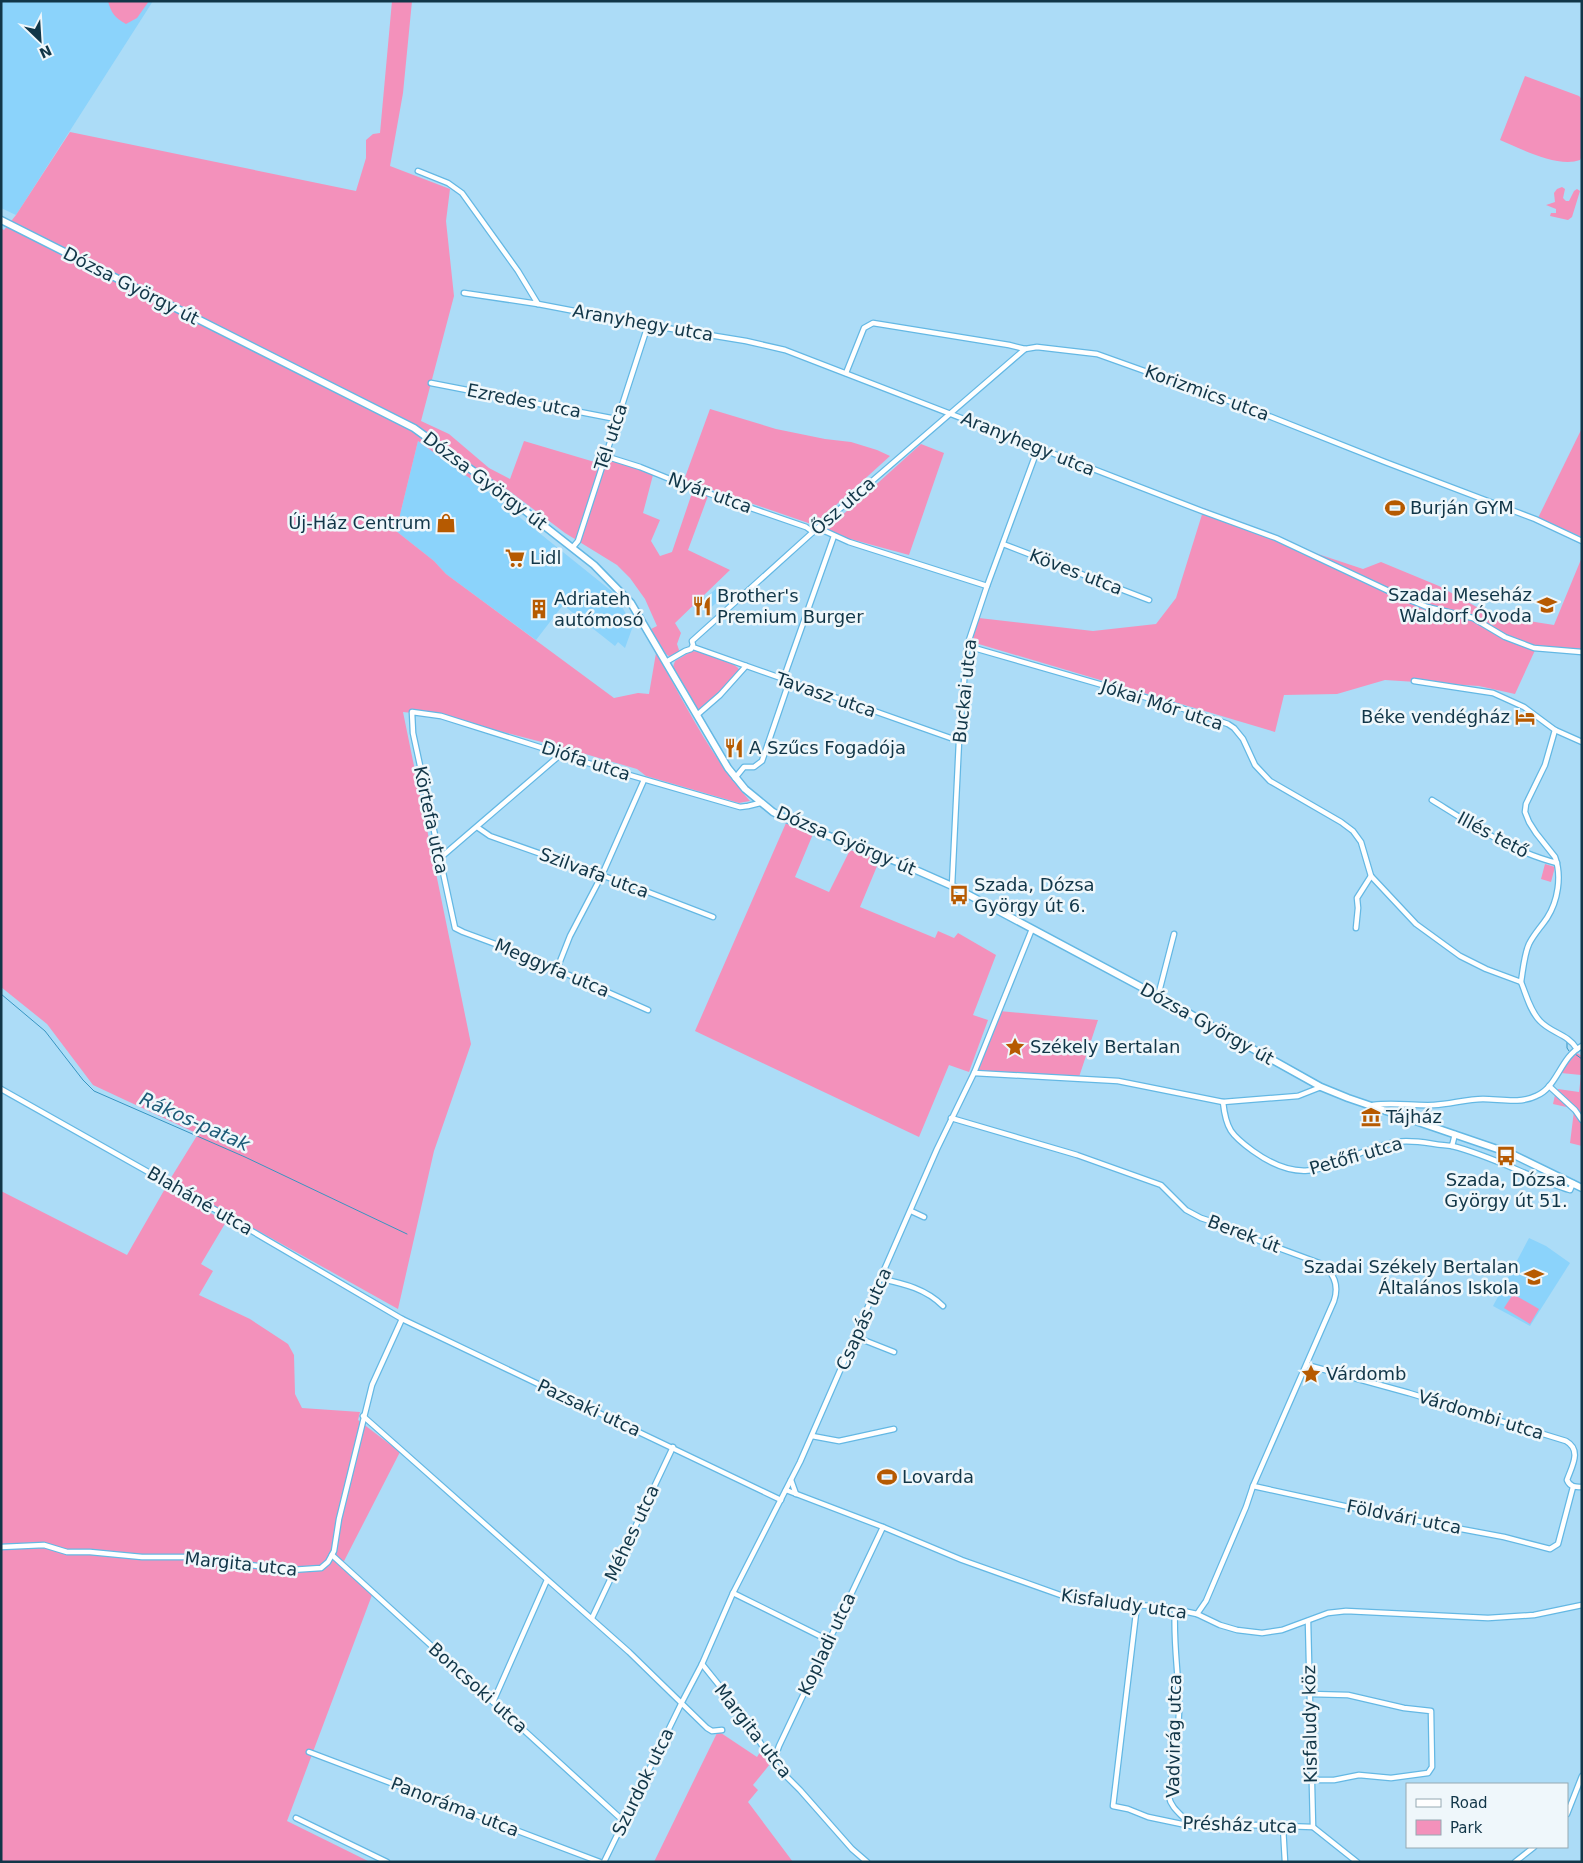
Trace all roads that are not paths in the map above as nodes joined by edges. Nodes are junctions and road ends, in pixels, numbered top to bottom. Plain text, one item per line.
1 (418, 172) dead end
2 (1, 220) edge
3 (464, 293) dead end
4 (538, 304) junction
5 (648, 325) junction
6 (1026, 349) junction
7 (846, 373) junction
8 (431, 383) dead end
9 (951, 413) junction
10 (616, 419) junction
11 (1038, 448) junction
12 (605, 456) junction
13 (818, 528) junction
14 (813, 532) junction
15 (834, 536) junction
16 (1582, 541) edge
17 (1003, 544) junction
18 (573, 547) junction
19 (986, 586) junction
20 (1150, 600) dead end
21 (967, 646) junction
22 (693, 647) junction
23 (1582, 652) edge
24 (666, 662) junction
25 (746, 666) junction
26 (783, 680) junction
27 (1414, 681) dead end
28 (789, 682) junction
29 (412, 712) joint
30 (697, 716) junction
31 (1555, 730) junction
32 (959, 741) junction
33 (1582, 742) edge
34 (560, 755) junction
35 (735, 778) junction
36 (644, 780) junction
37 (1432, 800) dead end
38 (760, 803) junction
39 (477, 827) junction
40 (439, 859) junction
41 (1557, 864) junction
42 (602, 875) junction
43 (1371, 876) junction
44 (952, 886) junction
45 (713, 916) dead end
46 (455, 928) joint
47 (1356, 928) dead end
48 (1032, 929) junction
49 (1174, 934) dead end
50 (557, 969) junction
51 (1520, 982) junction
52 (1158, 996) junction
53 (648, 1010) dead end
54 (1580, 1048) edge
55 (974, 1073) junction
56 (1549, 1086) junction
57 (1321, 1087) junction
58 (1, 1089) edge
59 (1223, 1102) junction
60 (1372, 1106) junction
61 (951, 1118) junction
62 (1582, 1120) edge
63 (1455, 1134) junction
64 (1452, 1146) junction
65 (1573, 1183) junction
66 (1582, 1188) edge
67 (911, 1211) junction
68 (924, 1217) dead end
69 (882, 1279) junction
70 (943, 1306) dead end
71 (397, 1316) joint
72 (402, 1319) junction
73 (856, 1336) junction
74 (894, 1352) dead end
75 (1307, 1365) junction
76 (363, 1416) junction
77 (894, 1429) dead end
78 (812, 1436) junction
79 (673, 1447) junction
80 (791, 1480) junction
81 (1253, 1486) junction
82 (1573, 1487) junction
83 (1582, 1487) edge
84 (786, 1490) junction
85 (796, 1494) junction
86 (781, 1500) junction
87 (883, 1527) junction
88 (1, 1548) edge
89 (332, 1555) junction
90 (547, 1580) junction
91 (733, 1593) junction
92 (1582, 1605) edge
93 (1137, 1606) junction
94 (1175, 1609) junction
95 (1197, 1614) junction
96 (592, 1618) junction
97 (1308, 1621) junction
98 (828, 1640) junction
99 (702, 1664) junction
100 (1310, 1694) junction
101 (493, 1702) junction
102 (682, 1702) junction
103 (722, 1730) dead end
104 (309, 1752) dead end
105 (773, 1763) junction
106 (1582, 1776) edge
107 (1312, 1780) junction
108 (1568, 1811) edge
109 (296, 1818) dead end
110 (625, 1820) junction
111 (1191, 1826) junction
112 (1283, 1827) junction
113 (1313, 1827) junction
114 (1533, 1848) edge
115 (387, 1862) edge
116 (602, 1862) edge
117 (866, 1862) edge
118 (1285, 1862) edge
119 (1358, 1862) edge
120 (1515, 1862) edge

1 - 4 street
2 - 18 main road, Dózsa György út
3 - 4 street, Aranyhegy utca
4 - 5 street, Aranyhegy utca
5 - 7 street, Aranyhegy utca
5 - 10 street, Tél utca
6 - 7 street, Korizmics utca
6 - 9 street, Ősz utca
6 - 16 street, Korizmics utca
7 - 9 street, Aranyhegy utca
8 - 10 street, Ezredes utca
9 - 11 street, Aranyhegy utca
9 - 13 street, Ősz utca
10 - 12 street, Tél utca
11 - 17 street, Buckai utca
11 - 23 street, Aranyhegy utca
12 - 14 street, Nyár utca
12 - 18 street, Tél utca
13 - 14 street, Ősz utca
13 - 15 street
14 - 22 street, Ősz utca
15 - 19 street
15 - 26 street
17 - 19 street, Buckai utca
17 - 20 street, Köves utca
18 - 24 main road, Dózsa György út
19 - 21 street, Buckai utca
21 - 32 street, Buckai utca
21 - 43 street, Jókai Mór utca
22 - 24 street, Ősz utca
22 - 25 street, Tavasz utca
24 - 30 main road, Dózsa György út
25 - 26 street, Tavasz utca
25 - 30 street
26 - 28 street, Tavasz utca
27 - 31 street
28 - 32 street, Tavasz utca
28 - 35 street
29 - 34 street, Diófa utca
29 - 40 street, Körtefa utca
30 - 35 main road, Dózsa György út
31 - 33 street
31 - 41 street
32 - 44 street, Buckai utca
34 - 36 street, Diófa utca
34 - 39 street
35 - 38 main road, Dózsa György út
36 - 38 street, Diófa utca
36 - 42 street
37 - 41 street, Illés tető
38 - 44 main road, Dózsa György út
39 - 40 street
39 - 42 street, Szilvafa utca
40 - 46 street, Körtefa utca
41 - 51 street
42 - 45 street, Szilvafa utca
42 - 50 street
43 - 47 street
43 - 51 street, Jókai Mór utca
44 - 48 main road, Dózsa György út
46 - 50 street, Meggyfa utca
48 - 52 main road, Dózsa György út
48 - 55 street, Csapás utca
49 - 52 street
50 - 53 street, Meggyfa utca
51 - 54 street
52 - 57 main road, Dózsa György út
54 - 56 street
55 - 59 street
55 - 61 street, Csapás utca
56 - 60 street
56 - 62 street
57 - 59 street
57 - 60 main road, Dózsa György út
58 - 71 street, Blaháné utca
59 - 64 street, Petőfi utca
60 - 63 main road, Dózsa György út
61 - 67 street, Csapás utca
61 - 75 street, Berek út
63 - 64 street
63 - 65 main road, Dózsa György út
64 - 65 street
65 - 66 main road, Dózsa György út
67 - 68 street
67 - 69 street, Csapás utca
69 - 70 street
69 - 73 street, Csapás utca
71 - 72 street, Pazsaki utca
72 - 76 street
72 - 79 street, Pazsaki utca
73 - 74 street
73 - 78 street, Csapás utca
75 - 81 street, Berek út
75 - 82 street, Várdombi utca
76 - 89 street
76 - 90 street
77 - 78 street
78 - 80 street, Csapás utca
79 - 86 street, Pazsaki utca
79 - 96 street, Méhes utca
80 - 84 street, Csapás utca
80 - 85 street
81 - 82 street, Földvári utca
81 - 95 street, Berek út
82 - 83 street
84 - 85 street, Kisfaludy utca
84 - 86 street, Csapás utca
85 - 87 street, Kisfaludy utca
86 - 91 street, Csapás utca
87 - 93 street, Kisfaludy utca
87 - 98 street, Kopladi utca
88 - 89 street, Margita utca
89 - 101 street, Boncsoki utca
90 - 96 street
90 - 101 street
91 - 98 street
91 - 99 street, Csapás utca
92 - 97 street, Kisfaludy utca
93 - 94 street, Kisfaludy utca
93 - 111 street, Présház utca
94 - 95 street, Kisfaludy utca
94 - 111 street, Vadvirág utca
95 - 97 street, Kisfaludy utca
96 - 102 street
97 - 100 street, Kisfaludy köz
98 - 105 street, Kopladi utca
99 - 102 street, Csapás utca
99 - 105 street, Margita utca
100 - 107 street, Kisfaludy köz
100 - 107 street
101 - 110 street, Boncsoki utca
102 - 103 street
102 - 110 street, Szurdok utca
104 - 116 street, Panoráma utca
105 - 117 street, Margita utca
106 - 108 street
107 - 113 street, Kisfaludy köz
109 - 115 street
110 - 116 street, Szurdok utca
111 - 112 street, Présház utca
112 - 113 street, Présház utca
112 - 118 street
113 - 119 street, Présház utca
114 - 120 street

